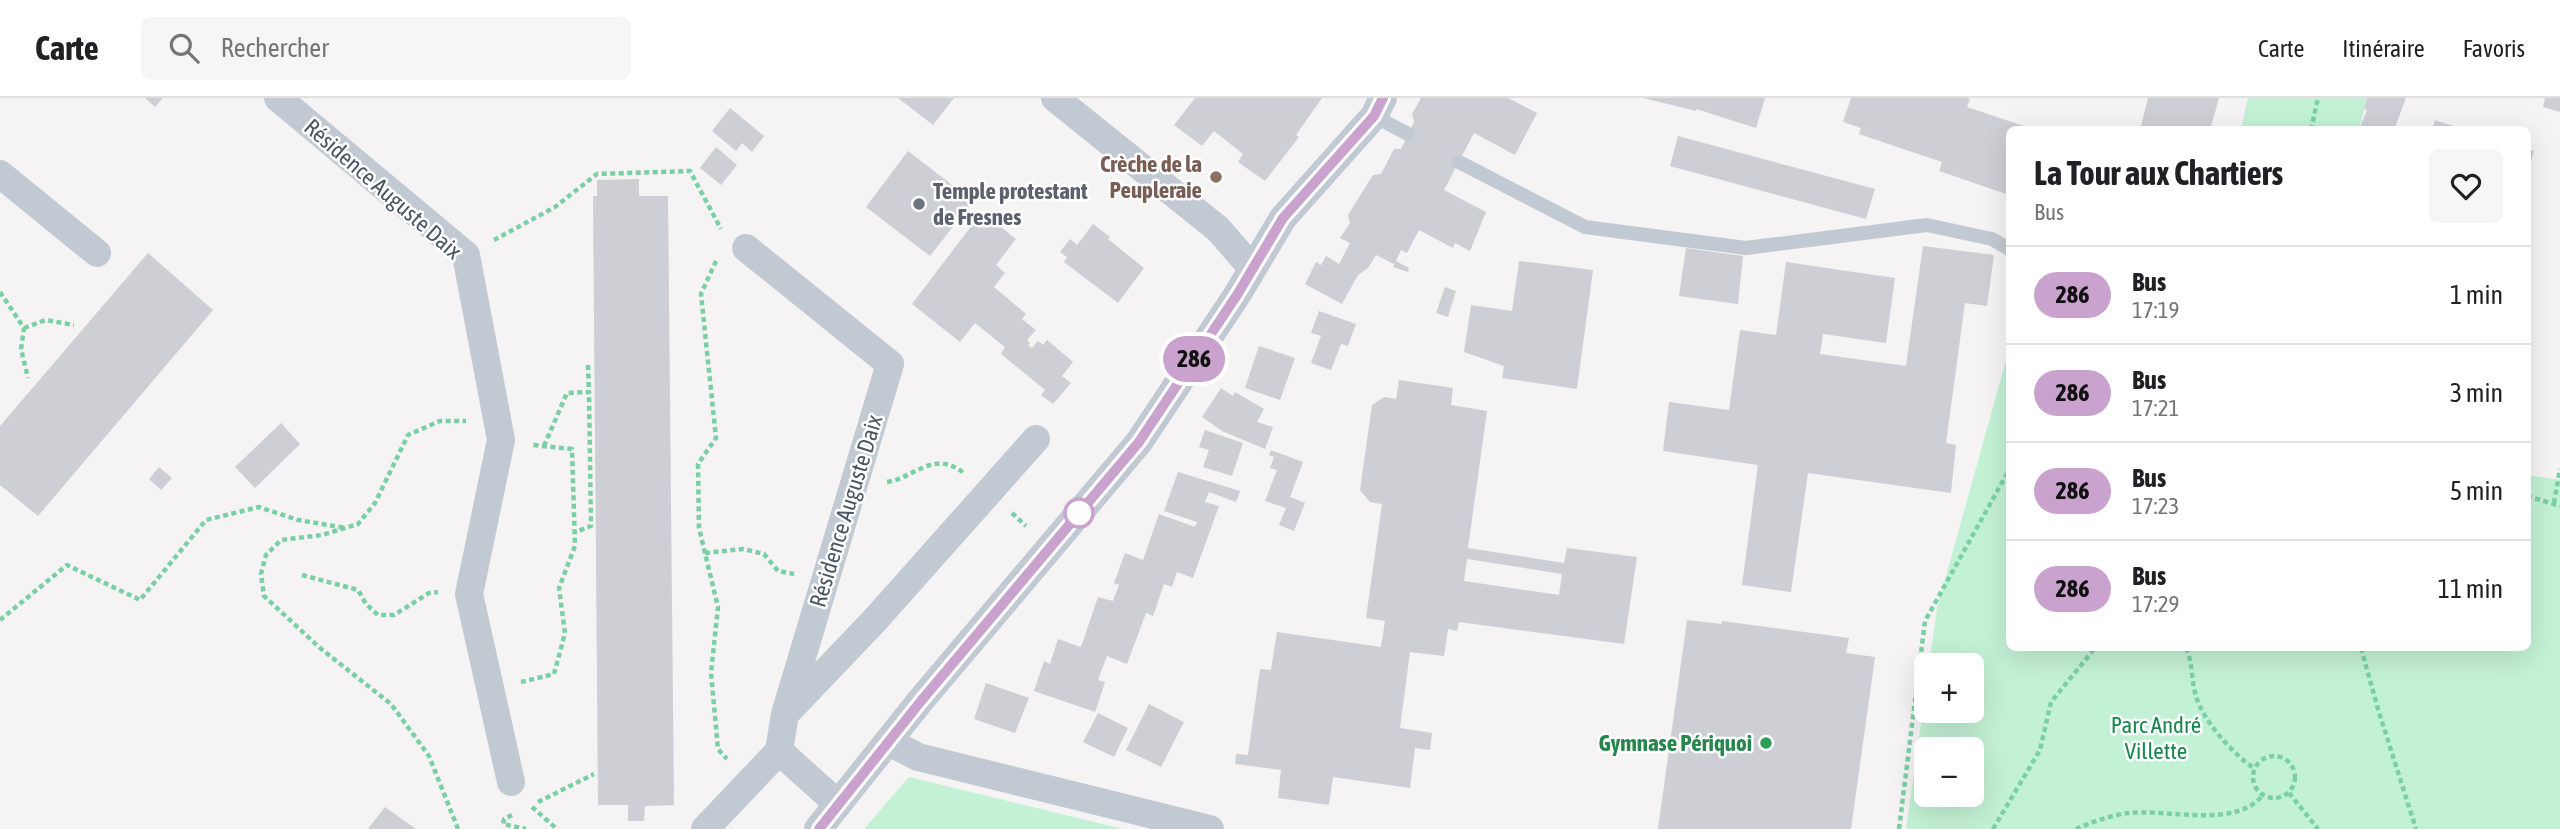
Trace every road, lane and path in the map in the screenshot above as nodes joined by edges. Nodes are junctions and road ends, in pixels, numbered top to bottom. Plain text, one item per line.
1 (278, 98) edge
2 (1055, 98) edge
3 (2318, 98) edge
4 (1378, 107) edge
5 (2312, 126) edge
6 (1408, 134) dead end
7 (1459, 162) dead end
8 (0, 174) edge
9 (736, 243) junction
10 (2006, 247) edge
11 (97, 253) dead end
12 (466, 255) junction
13 (1252, 268) junction
14 (0, 292) edge
15 (74, 325) dead end
16 (24, 328) junction
17 (588, 365) dead end
18 (28, 378) dead end
19 (589, 392) junction
20 (500, 434) junction
21 (1036, 439) dead end
22 (544, 446) junction
23 (2560, 469) edge
24 (2006, 475) edge
25 (2531, 497) edge
26 (2554, 503) junction
27 (2560, 506) edge
28 (347, 528) junction
29 (575, 533) junction
30 (705, 553) junction
31 (302, 575) dead end
32 (825, 582) junction
33 (429, 593) dead end
34 (0, 620) edge
35 (2093, 651) edge
36 (2188, 651) edge
37 (2362, 651) edge
38 (490, 689) junction
39 (785, 714) junction
40 (889, 742) junction
41 (779, 751) junction
42 (2255, 769) junction
43 (594, 774) dead end
44 (511, 782) dead end
45 (748, 783) junction
46 (2289, 793) junction
47 (2263, 795) junction
48 (838, 804) junction
49 (531, 806) junction
50 (2247, 814) dead end
51 (2189, 821) dead end
52 (458, 829) edge
53 (526, 829) edge
54 (557, 829) edge
55 (705, 829) edge
56 (818, 829) edge
57 (1210, 829) edge
58 (1899, 829) edge
59 (1993, 829) edge
60 (2076, 829) edge
61 (2318, 829) edge
62 (2416, 829) edge

1 - 12 street, Résidence Auguste Daix
2 - 13 street
3 - 5 path
4 - 6 lane
4 - 13 street
7 - 10 lane
8 - 11 street
9 - 12 path
9 - 30 path
9 - 32 street, Résidence Auguste Daix
12 - 20 street, Résidence Auguste Daix
13 - 40 street
14 - 16 path
15 - 16 path
16 - 18 path
17 - 19 path
19 - 22 path
19 - 29 path
20 - 22 path
20 - 28 path
20 - 38 street, Résidence Auguste Daix
21 - 39 street
22 - 29 path
23 - 26 path
24 - 58 path
25 - 26 path
26 - 27 path
28 - 34 path
28 - 52 path
29 - 38 path
30 - 32 path
30 - 45 path
31 - 33 path
32 - 39 street, Résidence Auguste Daix
35 - 59 path
36 - 42 path
37 - 62 path
38 - 44 street, Résidence Auguste Daix
39 - 41 street, Résidence Auguste Daix
40 - 48 street
40 - 57 street
41 - 45 street
41 - 48 street
42 - 46 path
42 - 47 path
43 - 49 path
45 - 55 street
46 - 47 path
46 - 61 path
47 - 50 path
48 - 56 street
49 - 53 path
49 - 54 path
51 - 60 path

